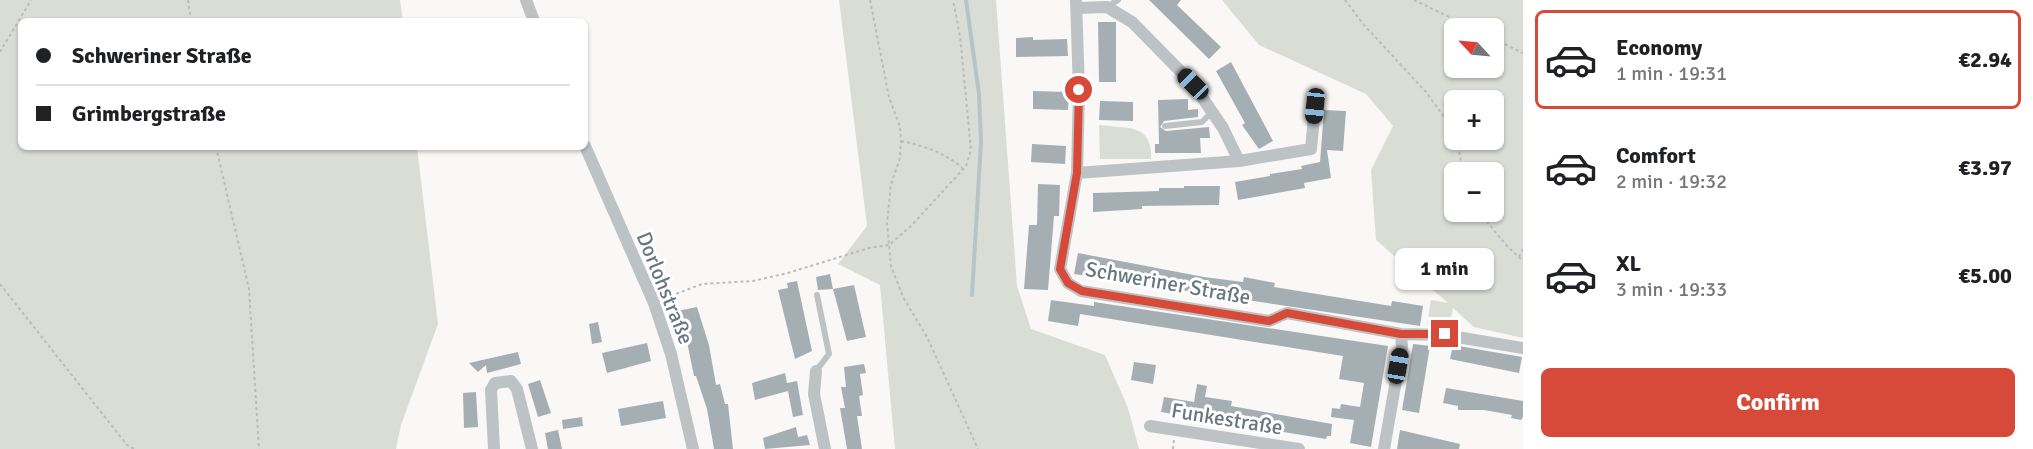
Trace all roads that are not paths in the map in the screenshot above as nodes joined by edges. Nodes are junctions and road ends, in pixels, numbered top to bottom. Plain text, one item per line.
1 (526, 0) edge
2 (1112, 3) edge
3 (1077, 4) edge
4 (533, 18) edge
5 (1315, 106) dead end
6 (1212, 112) junction
7 (1165, 126) dead end
8 (587, 150) edge
9 (1239, 161) junction
10 (1077, 173) junction
11 (817, 295) dead end
12 (1401, 334) junction
13 (1523, 348) edge
14 (816, 371) joint
15 (1150, 426) dead end
16 (494, 449) edge
17 (532, 449) edge
18 (693, 449) edge
19 (825, 449) edge
20 (1299, 449) edge
21 (1384, 449) edge

1 - 4 street
2 - 3 street
2 - 6 street
3 - 10 street, Schweriner Straße
5 - 9 street
6 - 7 lane
6 - 9 street
8 - 18 street, Dorlohstraße
9 - 10 street
10 - 12 street, Schweriner Straße
11 - 14 lane
12 - 13 street
12 - 21 street
14 - 19 street
15 - 20 street, Funkestraße
16 - 17 street

